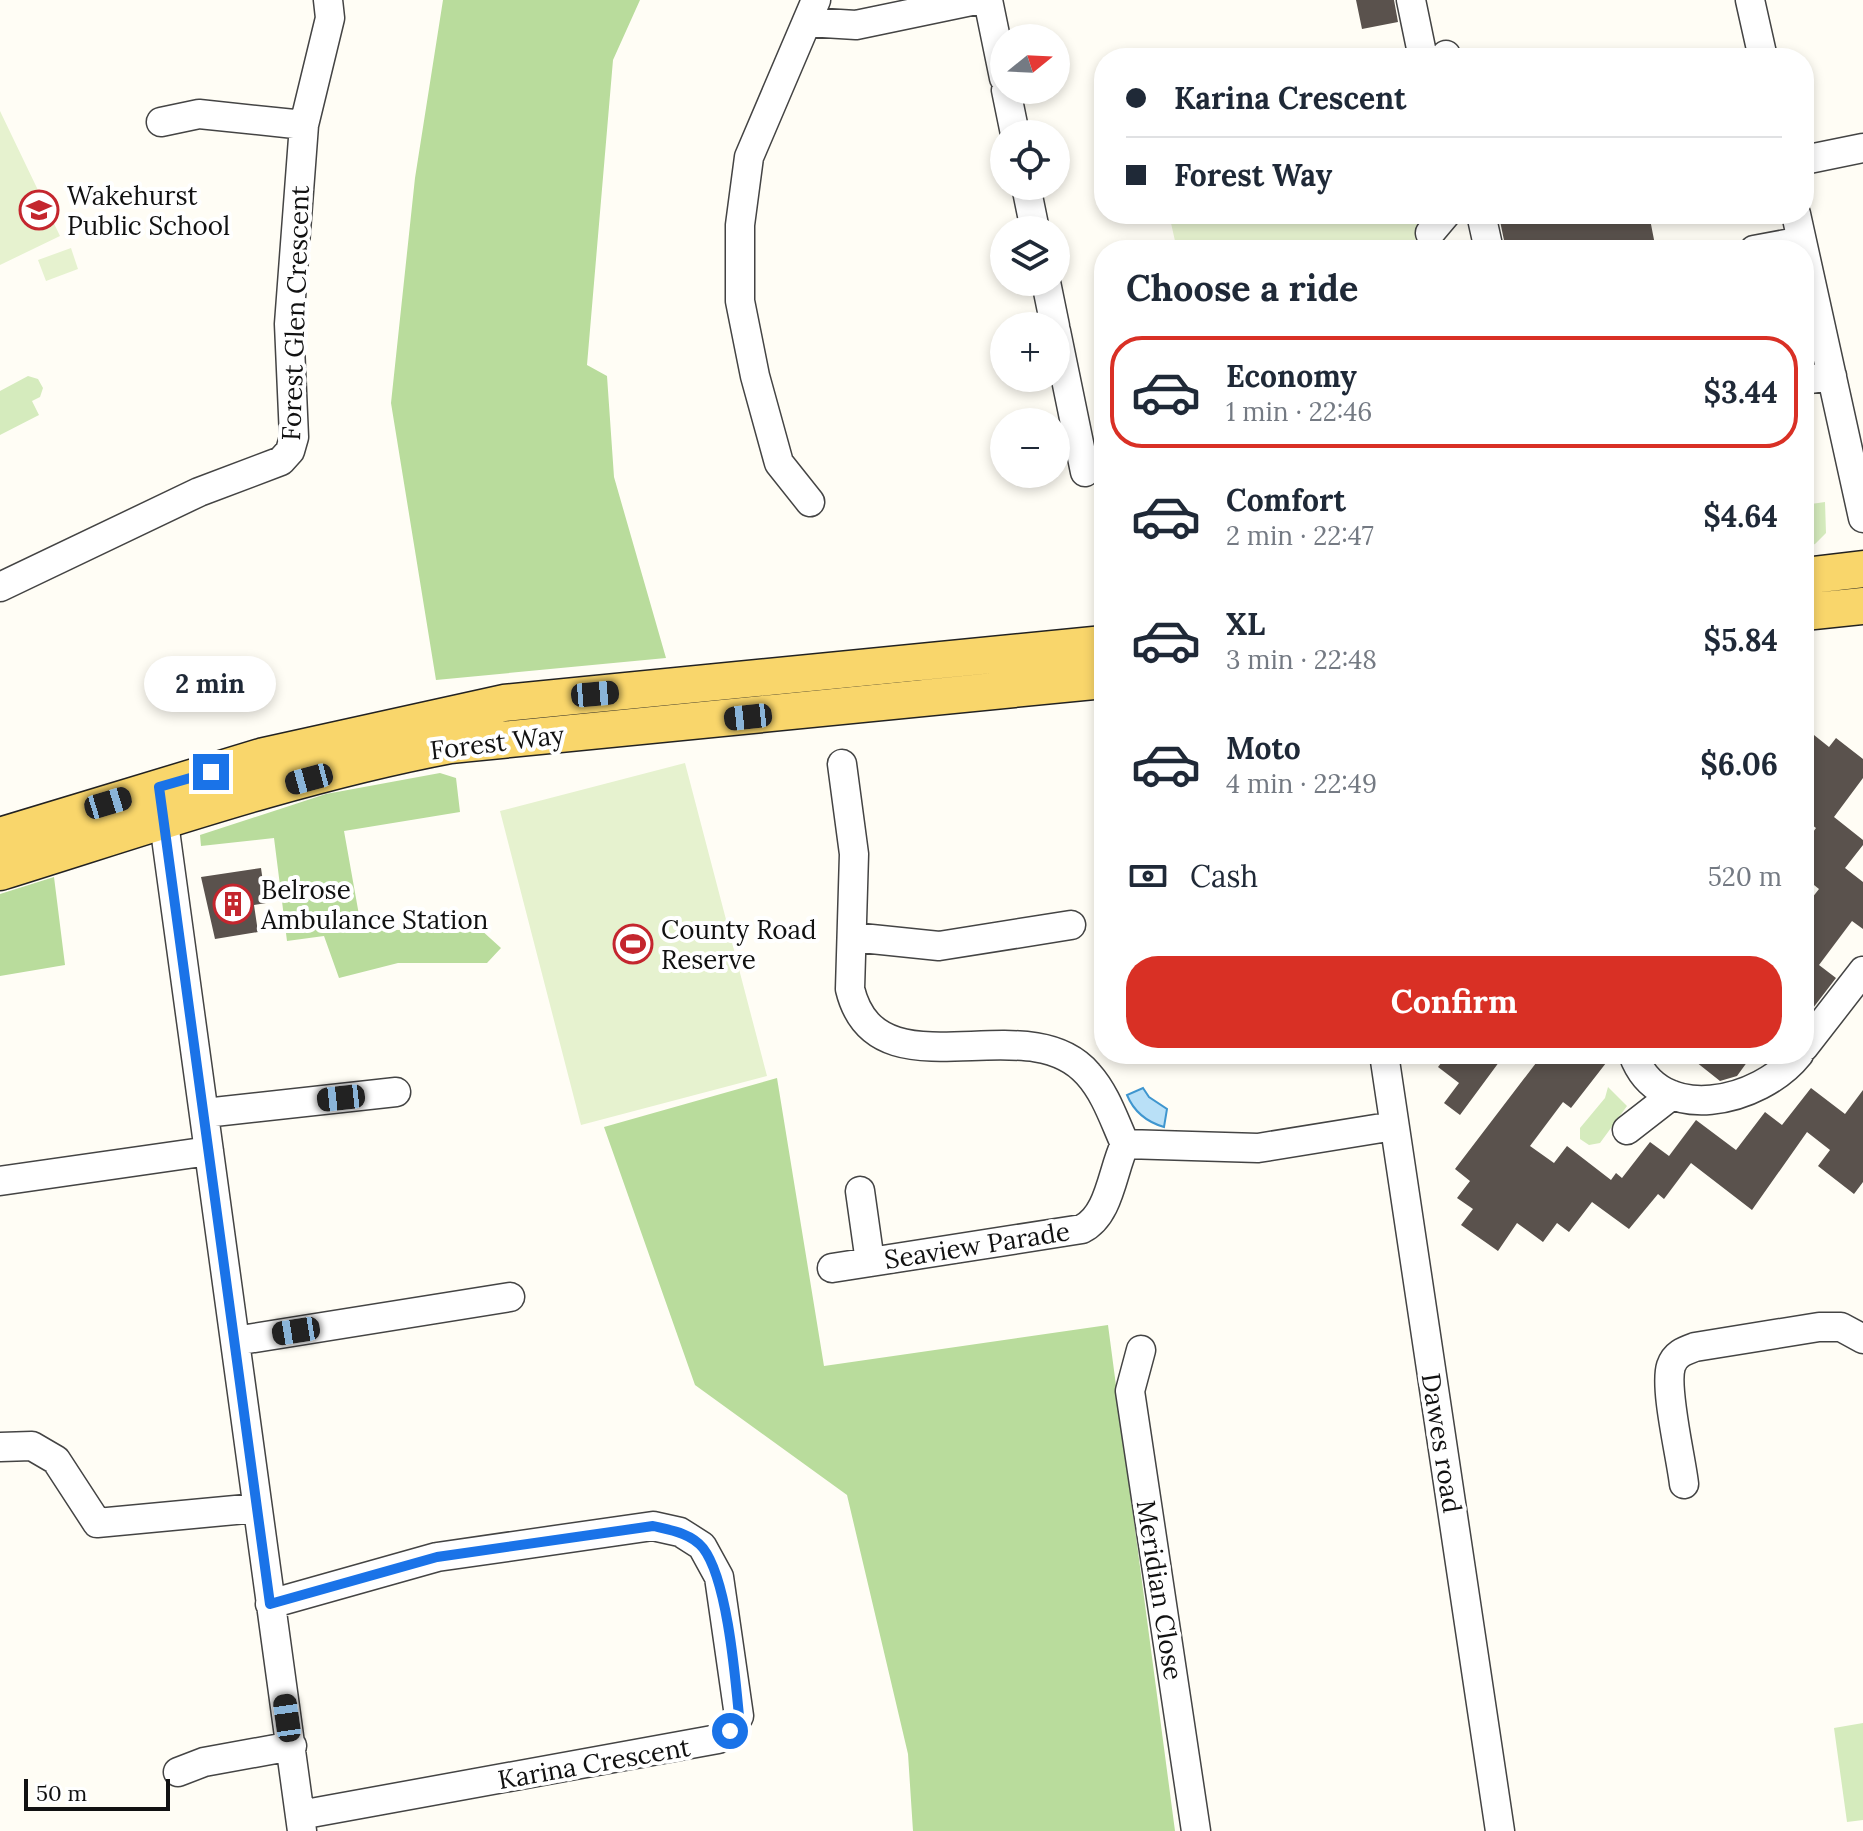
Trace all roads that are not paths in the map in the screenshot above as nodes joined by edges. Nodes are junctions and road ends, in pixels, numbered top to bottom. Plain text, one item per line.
1 (328, 0) edge
2 (976, 0) edge
3 (988, 0) edge
4 (1411, 0) edge
5 (1750, 0) edge
6 (811, 11) edge
7 (993, 24) edge
8 (1434, 48) edge
9 (1761, 48) edge
10 (161, 122) dead end
11 (304, 125) junction
12 (1863, 148) edge
13 (1814, 158) edge
14 (1799, 228) edge
15 (1774, 240) edge
16 (1814, 295) edge
17 (1832, 376) junction
18 (1814, 379) edge
19 (1068, 392) edge
20 (1085, 472) dead end
21 (810, 502) dead end
22 (1863, 518) edge
23 (1863, 569) edge
24 (1814, 575) edge
25 (0, 587) edge
26 (1863, 606) edge
27 (1814, 611) edge
28 (1094, 645) edge
29 (1094, 681) edge
30 (842, 764) dead end
31 (162, 804) junction
32 (0, 836) edge
33 (0, 872) edge
34 (1071, 925) dead end
35 (852, 937) junction
36 (1863, 971) edge
37 (1814, 1034) edge
38 (1385, 1064) edge
39 (1639, 1064) edge
40 (1788, 1064) edge
41 (396, 1092) dead end
42 (1672, 1095) junction
43 (205, 1113) junction
44 (1394, 1126) junction
45 (1627, 1130) dead end
46 (1125, 1144) junction
47 (209, 1151) junction
48 (0, 1181) edge
49 (860, 1191) dead end
50 (870, 1262) junction
51 (832, 1268) dead end
52 (510, 1297) dead end
53 (1863, 1339) edge
54 (235, 1341) junction
55 (1141, 1350) dead end
56 (0, 1447) edge
57 (1684, 1484) dead end
58 (257, 1508) junction
59 (270, 1604) junction
60 (292, 1746) junction
61 (178, 1772) dead end
62 (301, 1823) edge
63 (1196, 1831) edge
64 (1500, 1831) edge

1 - 11 street, Forest Glen Crescent
2 - 6 street
3 - 7 street
4 - 8 street
5 - 9 street
6 - 21 street
10 - 11 street
11 - 25 street, Forest Glen Crescent
12 - 13 street
14 - 15 street
16 - 17 street
17 - 18 street
17 - 22 street
19 - 20 street
23 - 24 main road
26 - 27 main road
28 - 31 main road, Forest Way
29 - 31 main road, Forest Way
30 - 35 street
31 - 32 main road, Forest Way
31 - 33 main road, Forest Way
31 - 43 street
34 - 35 street
35 - 46 street
36 - 37 street
38 - 44 street, Dawes road
39 - 42 street
40 - 42 street
41 - 43 street
42 - 45 street
43 - 47 street
44 - 46 street
44 - 64 street, Dawes road
46 - 50 street, Seaview Parade
47 - 48 street
47 - 54 street
49 - 50 street, Seaview Parade
50 - 51 street, Seaview Parade
52 - 54 street
53 - 57 street
54 - 58 street
55 - 63 street, Meridian Close
56 - 58 street
58 - 59 street
59 - 60 street
59 - 62 street, Karina Crescent
60 - 61 street
60 - 62 street

